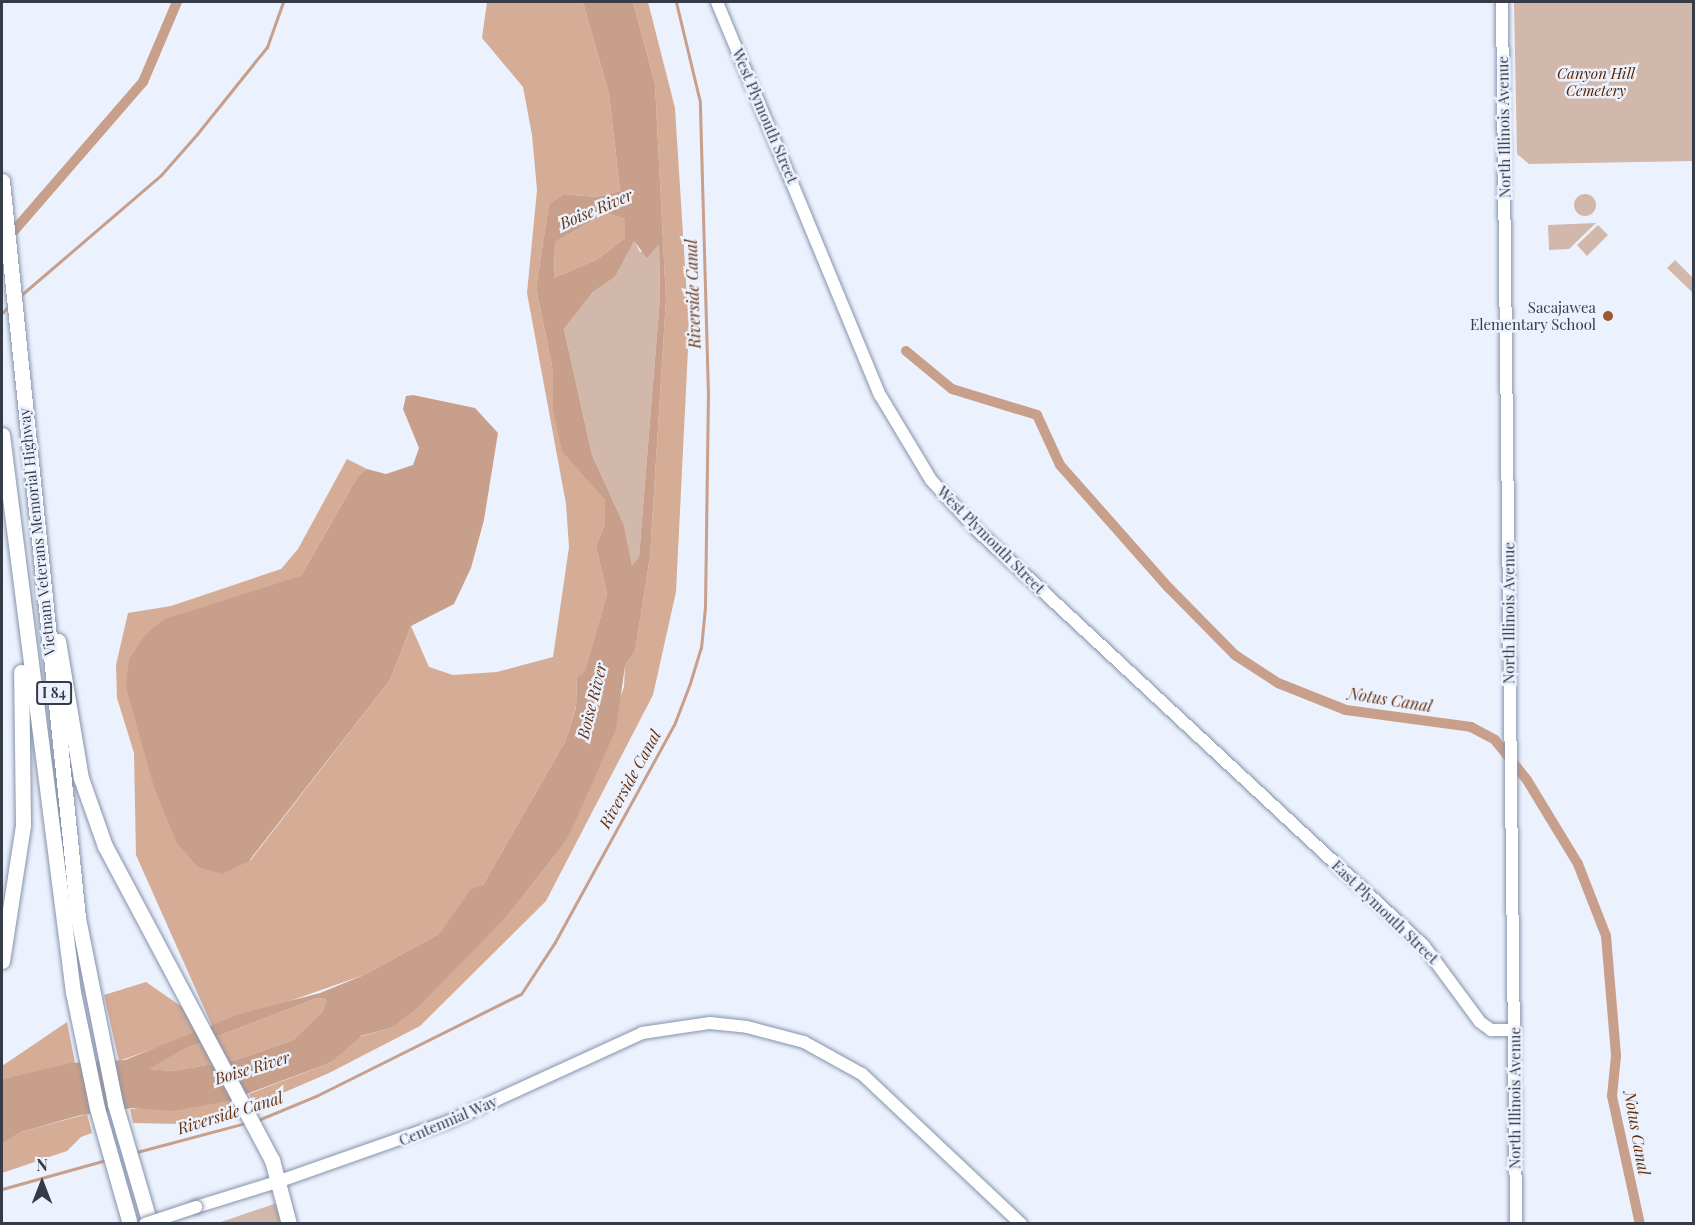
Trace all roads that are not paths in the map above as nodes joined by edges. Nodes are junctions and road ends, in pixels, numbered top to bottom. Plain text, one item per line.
1 (717, 2) edge
2 (1502, 2) edge
3 (2, 181) edge
4 (2, 435) edge
5 (37, 516) junction
6 (18, 588) junction
7 (1279, 810) joint
8 (2, 961) edge
9 (1515, 1030) junction
10 (280, 1181) junction
11 (130, 1224) edge
12 (148, 1224) edge
13 (289, 1224) edge
14 (1021, 1224) edge
15 (1516, 1224) edge

1 - 7 street, West Plymouth Street
2 - 9 street, North Illinois Avenue
3 - 5 highway, Vietnam Veterans Memorial Highway / I 84
4 - 6 highway, Vietnam Veterans Memorial Highway / I 84
5 - 10 highway
5 - 12 highway, Vietnam Veterans Memorial Highway / I 84
6 - 8 highway
6 - 11 highway, Vietnam Veterans Memorial Highway / I 84
7 - 9 street, East Plymouth Street
9 - 15 street, North Illinois Avenue
10 - 12 street, Centennial Way, bridge
10 - 13 highway
10 - 14 street, Centennial Way

